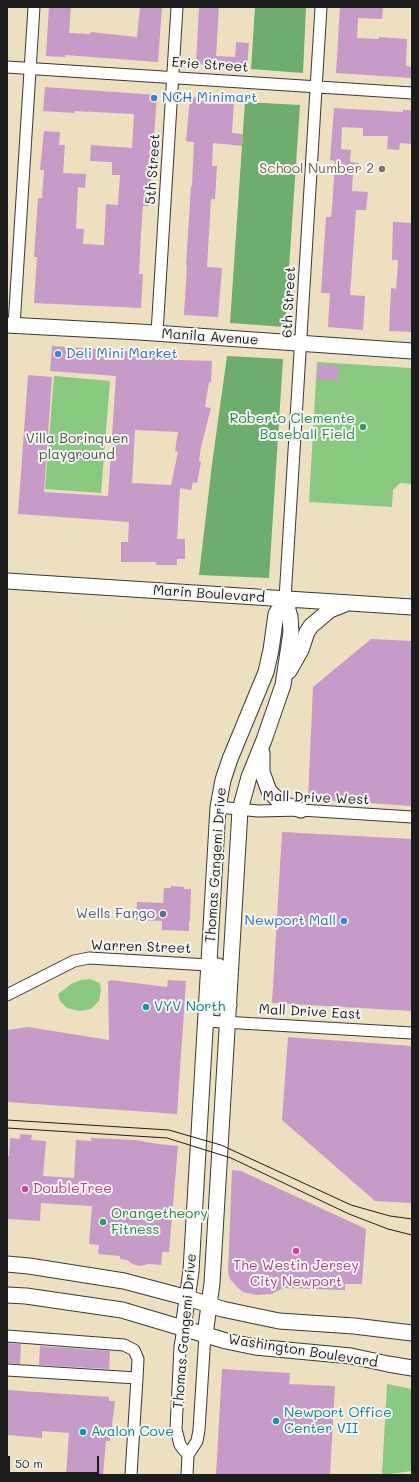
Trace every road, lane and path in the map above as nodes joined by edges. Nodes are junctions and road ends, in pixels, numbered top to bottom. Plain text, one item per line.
1 (34, 7) edge
2 (177, 7) edge
3 (321, 7) edge
4 (7, 67) edge
5 (30, 68) junction
6 (174, 78) junction
7 (316, 87) junction
8 (412, 93) edge
9 (10, 325) edge
10 (157, 333) junction
11 (301, 344) junction
12 (412, 351) edge
13 (7, 581) edge
14 (285, 599) junction
15 (348, 603) junction
16 (412, 607) edge
17 (283, 685) junction
18 (264, 740) junction
19 (218, 807) junction
20 (240, 810) junction
21 (301, 810) junction
22 (412, 817) edge
23 (209, 965) junction
24 (7, 995) edge
25 (229, 1005) junction
26 (206, 1021) junction
27 (228, 1022) junction
28 (412, 1033) edge
29 (7, 1264) edge
30 (7, 1295) edge
31 (188, 1298) junction
32 (209, 1306) junction
33 (183, 1328) junction
34 (412, 1333) edge
35 (206, 1335) junction
36 (7, 1336) edge
37 (412, 1368) edge
38 (7, 1370) edge
39 (137, 1378) junction
40 (188, 1455) junction
41 (131, 1475) edge
42 (187, 1475) edge

1 - 5 street
2 - 6 street, 5th Street
3 - 7 street, 6th Street
4 - 5 street, Erie Street
5 - 6 street, Erie Street
5 - 9 street
6 - 7 street, Erie Street
6 - 10 street, 5th Street
7 - 8 street, Erie Street
7 - 11 street, 6th Street
9 - 10 street, Manila Avenue
10 - 11 street, Manila Avenue
11 - 12 street, Manila Avenue
11 - 14 street, 6th Street
13 - 14 street, Marin Boulevard
14 - 15 street, Marin Boulevard
14 - 17 street, Thomas Gangemi Drive
14 - 19 street, Thomas Gangemi Drive
15 - 16 street, Marin Boulevard
15 - 17 street
17 - 18 street, Thomas Gangemi Drive
18 - 20 street, Thomas Gangemi Drive
18 - 21 street
19 - 20 street, Mall Drive West
19 - 23 street, Thomas Gangemi Drive
20 - 21 street, Mall Drive West
20 - 25 street, Thomas Gangemi Drive
21 - 22 street, Mall Drive West
23 - 24 street, Warren Street
23 - 25 street
23 - 26 street, Thomas Gangemi Drive
25 - 27 street, Thomas Gangemi Drive
26 - 27 street, Mall Drive East
26 - 31 street, Thomas Gangemi Drive
27 - 28 street, Mall Drive East
27 - 32 street, Thomas Gangemi Drive
29 - 31 street, Washington Boulevard
30 - 33 street, Washington Boulevard
31 - 32 street, Washington Boulevard
31 - 33 street, Thomas Gangemi Drive
32 - 34 street, Washington Boulevard
32 - 35 street, Thomas Gangemi Drive
33 - 35 street, Washington Boulevard
33 - 40 street, Thomas Gangemi Drive
35 - 37 street, Washington Boulevard
35 - 40 street, Thomas Gangemi Drive
36 - 39 street
38 - 39 street
39 - 41 street
40 - 42 street, Thomas Gangemi Drive

